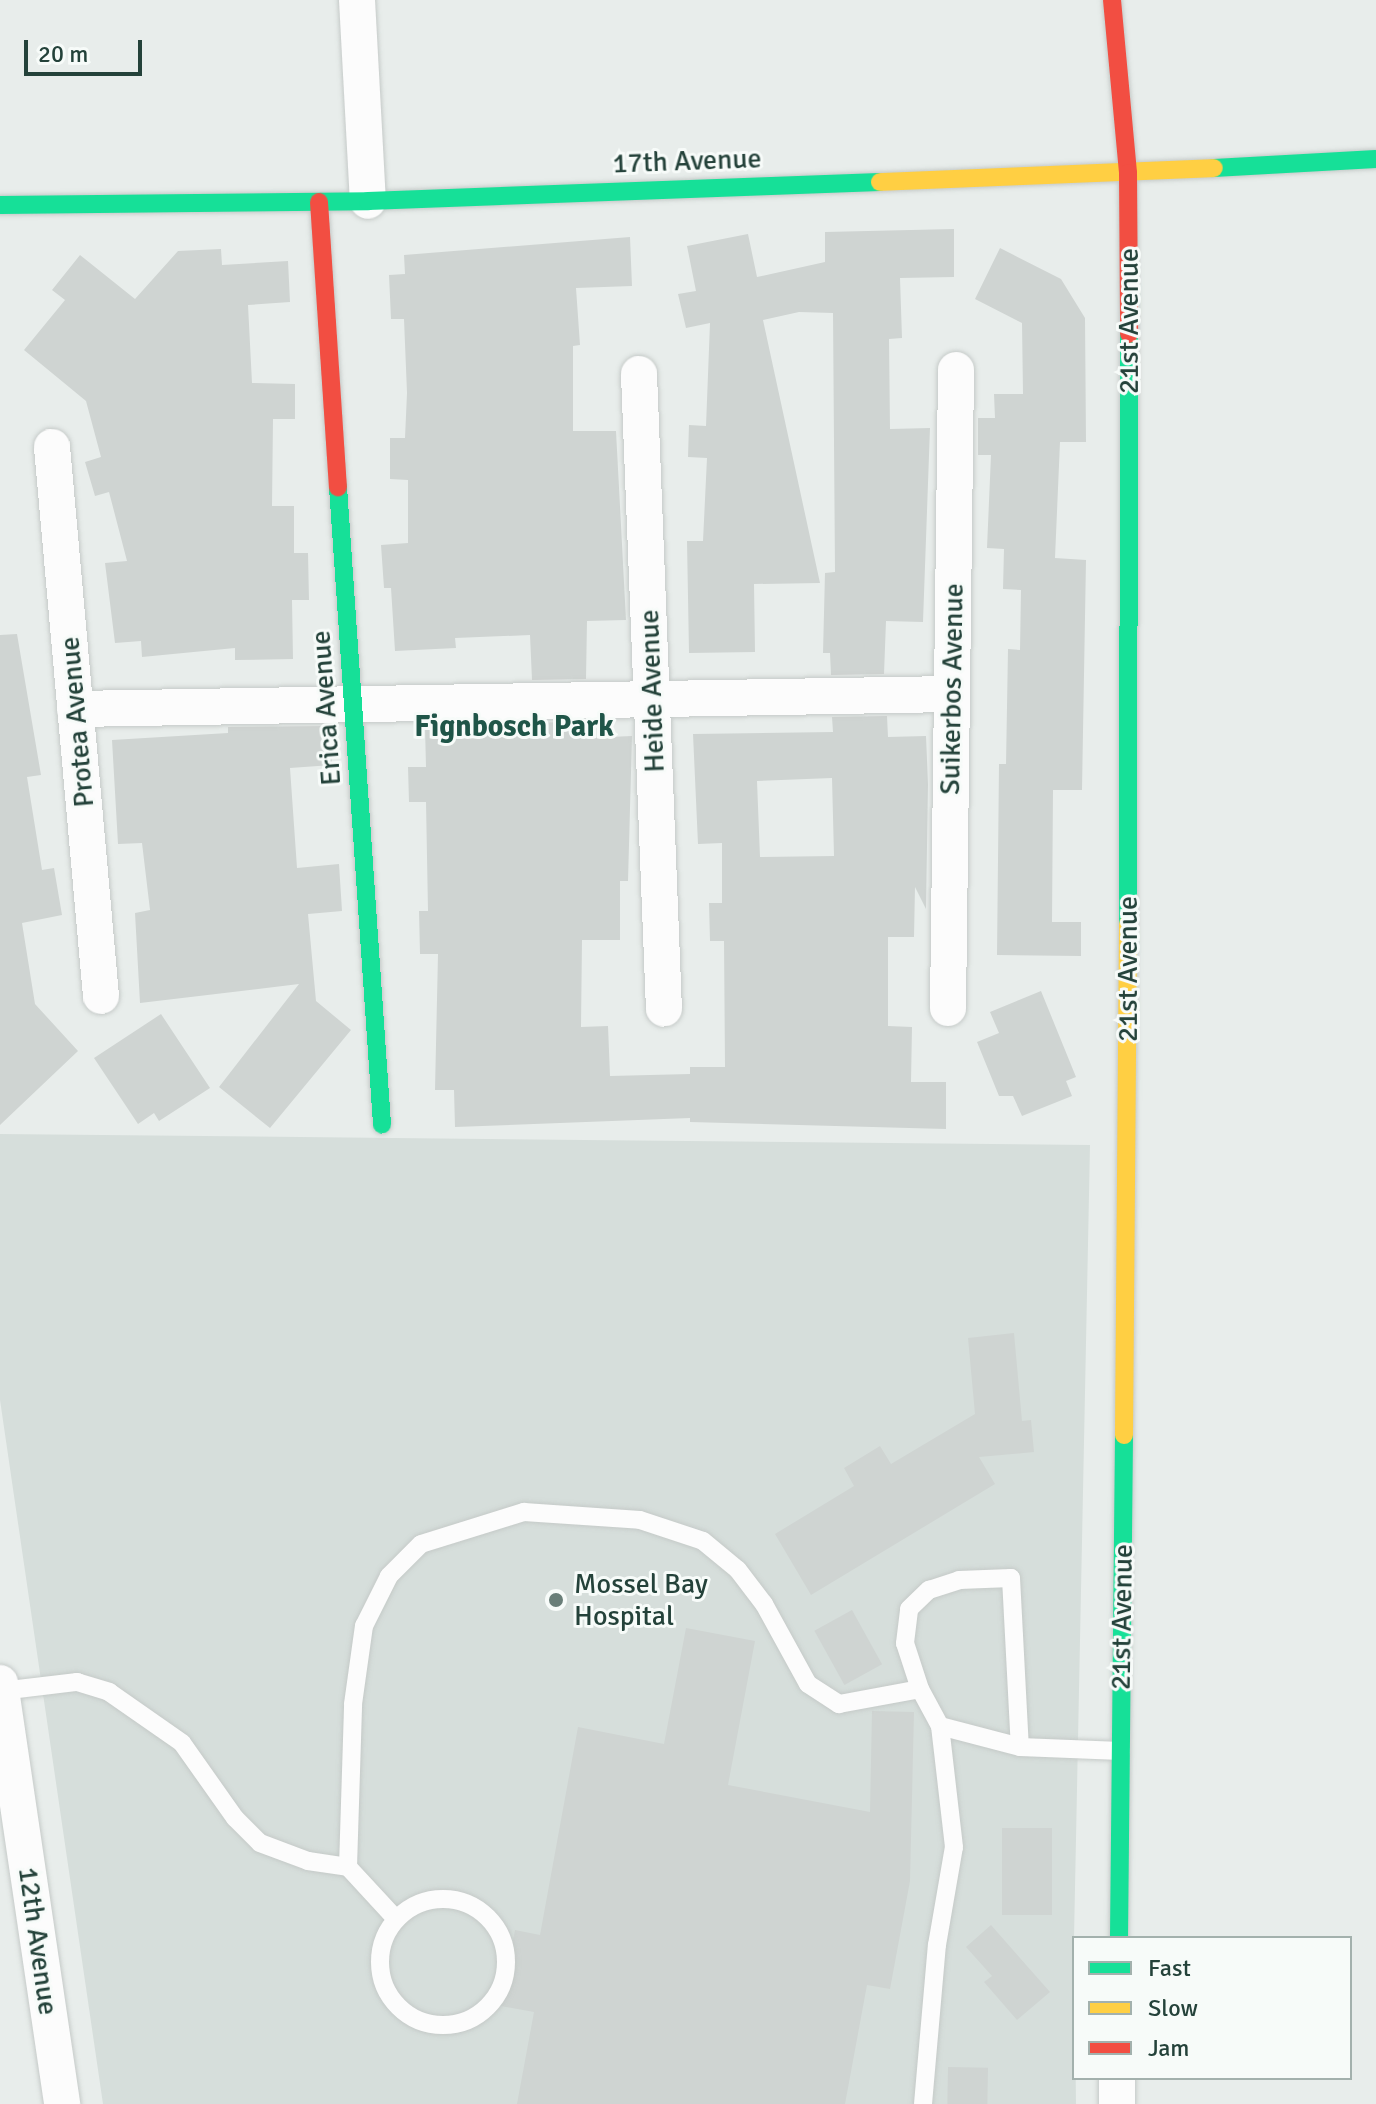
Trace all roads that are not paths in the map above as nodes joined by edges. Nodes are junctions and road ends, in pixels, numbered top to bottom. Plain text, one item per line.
1 (357, 0) edge
2 (1112, 0) edge
3 (1376, 159) edge
4 (1128, 173) junction
5 (368, 201) junction
6 (319, 202) junction
7 (0, 205) edge
8 (956, 370) dead end
9 (639, 374) dead end
10 (52, 447) dead end
11 (952, 694) junction
12 (652, 699) junction
13 (354, 705) junction
14 (75, 709) junction
15 (101, 996) dead end
16 (948, 1008) dead end
17 (664, 1009) dead end
18 (382, 1124) dead end
19 (0, 1688) edge
20 (920, 1689) junction
21 (940, 1726) junction
22 (1020, 1747) junction
23 (1121, 1751) junction
24 (348, 1867) junction
25 (396, 1919) junction
26 (1119, 1936) edge
27 (1117, 2080) edge
28 (62, 2104) edge
29 (923, 2104) edge
30 (1117, 2104) edge

1 - 5 street
2 - 4 street, 21st Avenue
3 - 4 street, 17th Avenue
4 - 5 street, 17th Avenue
4 - 23 street, 21st Avenue
5 - 6 street, 17th Avenue
6 - 7 street, 17th Avenue
6 - 13 street, Erica Avenue
8 - 11 street, Suikerbos Avenue
9 - 12 street, Heide Avenue
10 - 14 street, Protea Avenue
11 - 12 street
11 - 16 street, Suikerbos Avenue
12 - 13 street
12 - 17 street, Heide Avenue
13 - 14 street
13 - 18 street, Erica Avenue
14 - 15 street, Protea Avenue
19 - 24 lane
19 - 28 street, 12th Avenue
20 - 21 lane
20 - 22 lane
20 - 24 lane
21 - 22 lane
21 - 29 lane
22 - 23 lane
23 - 26 street, 21st Avenue
24 - 25 lane
25 - 25 lane
27 - 30 street

